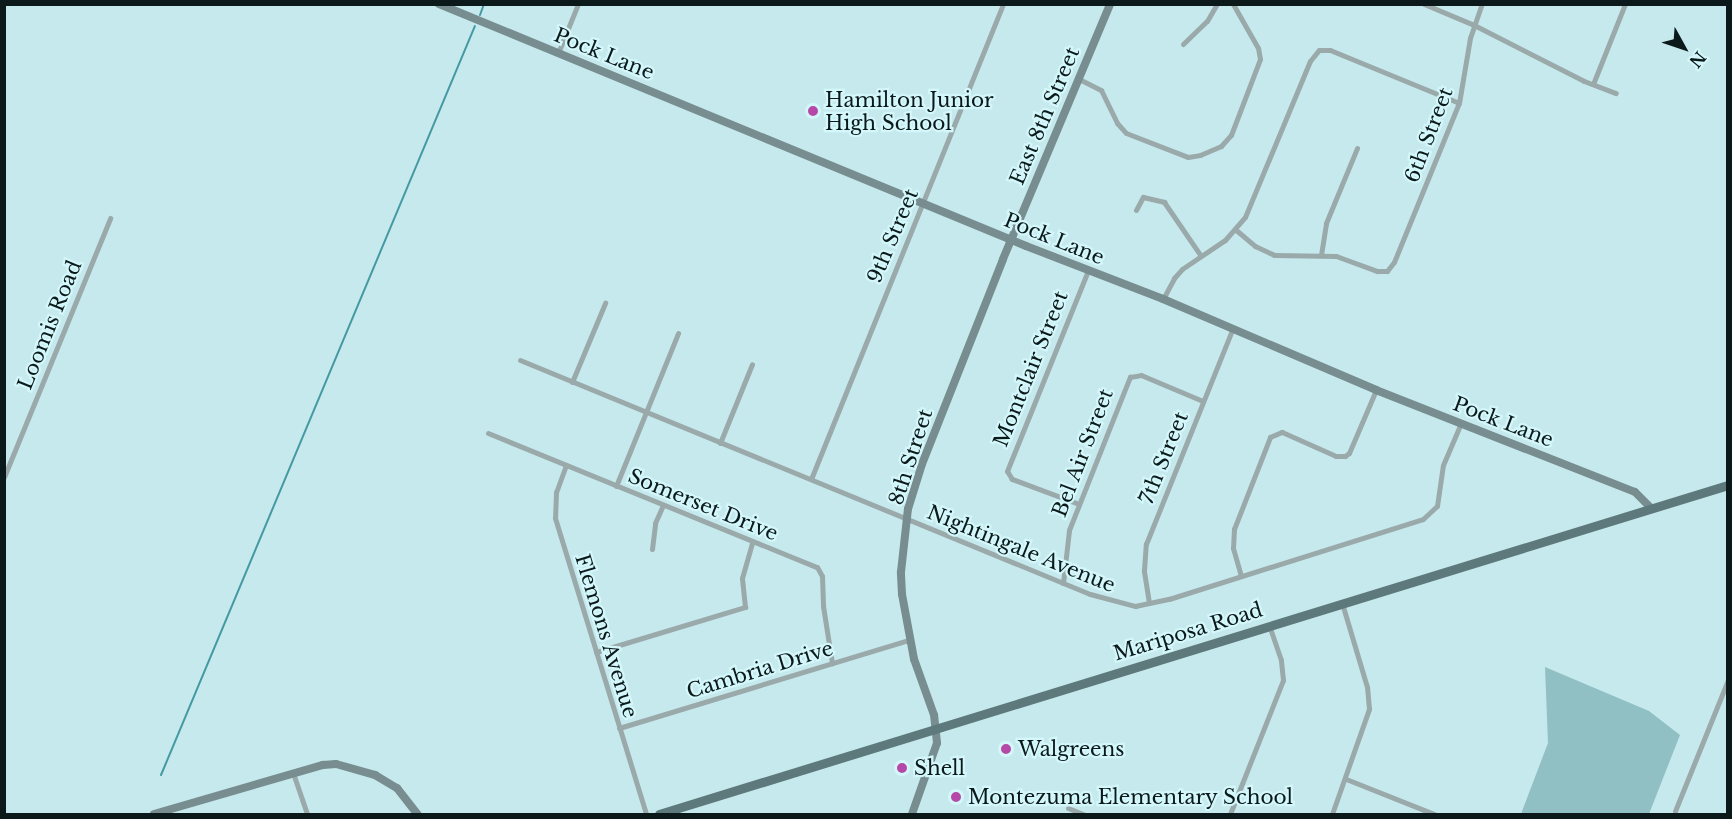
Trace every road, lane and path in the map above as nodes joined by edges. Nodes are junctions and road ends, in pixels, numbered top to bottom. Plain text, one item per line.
1 (439, 4) edge
2 (578, 4) edge
3 (1003, 4) edge
4 (1110, 4) edge
5 (1217, 4) edge
6 (1233, 4) edge
7 (1424, 4) edge
8 (1482, 4) edge
9 (1625, 4) edge
10 (1474, 25) junction
11 (1183, 44) dead end
12 (558, 53) junction
13 (1080, 79) junction
14 (1593, 84) junction
15 (1616, 93) dead end
16 (1459, 103) junction
17 (1357, 148) dead end
18 (923, 202) junction
19 (1136, 210) dead end
20 (110, 218) dead end
21 (1236, 230) junction
22 (1012, 240) junction
23 (1322, 255) junction
24 (1201, 256) junction
25 (1088, 271) junction
26 (1163, 299) junction
27 (605, 303) dead end
28 (1233, 328) junction
29 (678, 333) dead end
30 (520, 360) dead end
31 (752, 364) dead end
32 (572, 382) junction
33 (1376, 390) junction
34 (1203, 401) junction
35 (646, 413) junction
36 (1461, 423) junction
37 (488, 433) dead end
38 (720, 443) junction
39 (566, 465) junction
40 (4, 477) edge
41 (811, 479) junction
42 (1728, 485) edge
43 (616, 486) junction
44 (1079, 504) junction
45 (663, 505) junction
46 (1652, 508) junction
47 (908, 519) junction
48 (752, 542) junction
49 (652, 549) dead end
50 (1241, 576) junction
51 (1063, 583) junction
52 (1149, 603) junction
53 (1342, 603) junction
54 (1269, 626) junction
55 (909, 640) junction
56 (596, 652) junction
57 (832, 663) junction
58 (1728, 680) edge
59 (936, 727) junction
60 (619, 729) junction
61 (293, 773) junction
62 (1346, 779) junction
63 (1068, 808) dead end
64 (1676, 811) dead end
65 (1418, 812) edge
66 (154, 814) edge
67 (307, 814) edge
68 (417, 814) edge
69 (646, 814) edge
70 (659, 814) edge
71 (912, 814) edge
72 (1083, 814) edge
73 (1230, 814) edge
74 (1332, 814) edge
75 (1434, 814) edge

1 - 12 street, Pock Lane
2 - 12 street
3 - 18 street, 9th Street
4 - 13 street, East 8th Street
5 - 11 street
6 - 13 street
7 - 10 street
8 - 10 street, 6th Street
9 - 14 street
10 - 14 street
10 - 16 street, 6th Street
12 - 18 street, Pock Lane
13 - 22 street, East 8th Street
14 - 15 street
16 - 21 street
16 - 23 street, 6th Street
17 - 23 street
18 - 22 street, Pock Lane
18 - 41 street, 9th Street
19 - 24 street
20 - 40 street, Loomis Road
21 - 23 street
21 - 24 street
22 - 25 street, Pock Lane
22 - 47 street, 8th Street
24 - 26 street
25 - 26 street, Pock Lane
25 - 44 street, Montclair Street
26 - 28 street, Pock Lane
27 - 32 street
28 - 33 street, Pock Lane
28 - 34 street, 7th Street
29 - 35 street
30 - 32 street, Nightingale Avenue
31 - 38 street
32 - 35 street, Nightingale Avenue
33 - 36 street, Pock Lane
33 - 50 street
34 - 44 street, Bel Air Street
34 - 52 street, 7th Street
35 - 38 street, Nightingale Avenue
35 - 43 street
36 - 46 street, Pock Lane
36 - 50 street, Nightingale Avenue
37 - 39 street, Somerset Drive
38 - 41 street, Nightingale Avenue
39 - 43 street, Somerset Drive
39 - 56 street, Flemons Avenue
41 - 47 street, Nightingale Avenue
42 - 46 main road, Mariposa Road
43 - 45 street, Somerset Drive
44 - 51 street, Bel Air Street
45 - 48 street, Somerset Drive
45 - 49 street
46 - 53 main road, Mariposa Road
47 - 51 street, Nightingale Avenue
47 - 55 street, 8th Street
48 - 56 street
48 - 57 street, Somerset Drive
50 - 52 street, Nightingale Avenue
51 - 52 street, Nightingale Avenue
53 - 54 main road, Mariposa Road
53 - 62 street
54 - 59 main road, Mariposa Road
54 - 73 street
55 - 57 street, Cambria Drive
55 - 59 street, 8th Street
56 - 60 street, Flemons Avenue
57 - 60 street, Cambria Drive
58 - 64 street
59 - 70 main road, Mariposa Road
59 - 71 street
60 - 69 street, Flemons Avenue
61 - 66 street
61 - 67 street
61 - 68 street
62 - 65 street
62 - 74 street
63 - 72 street
65 - 75 street

